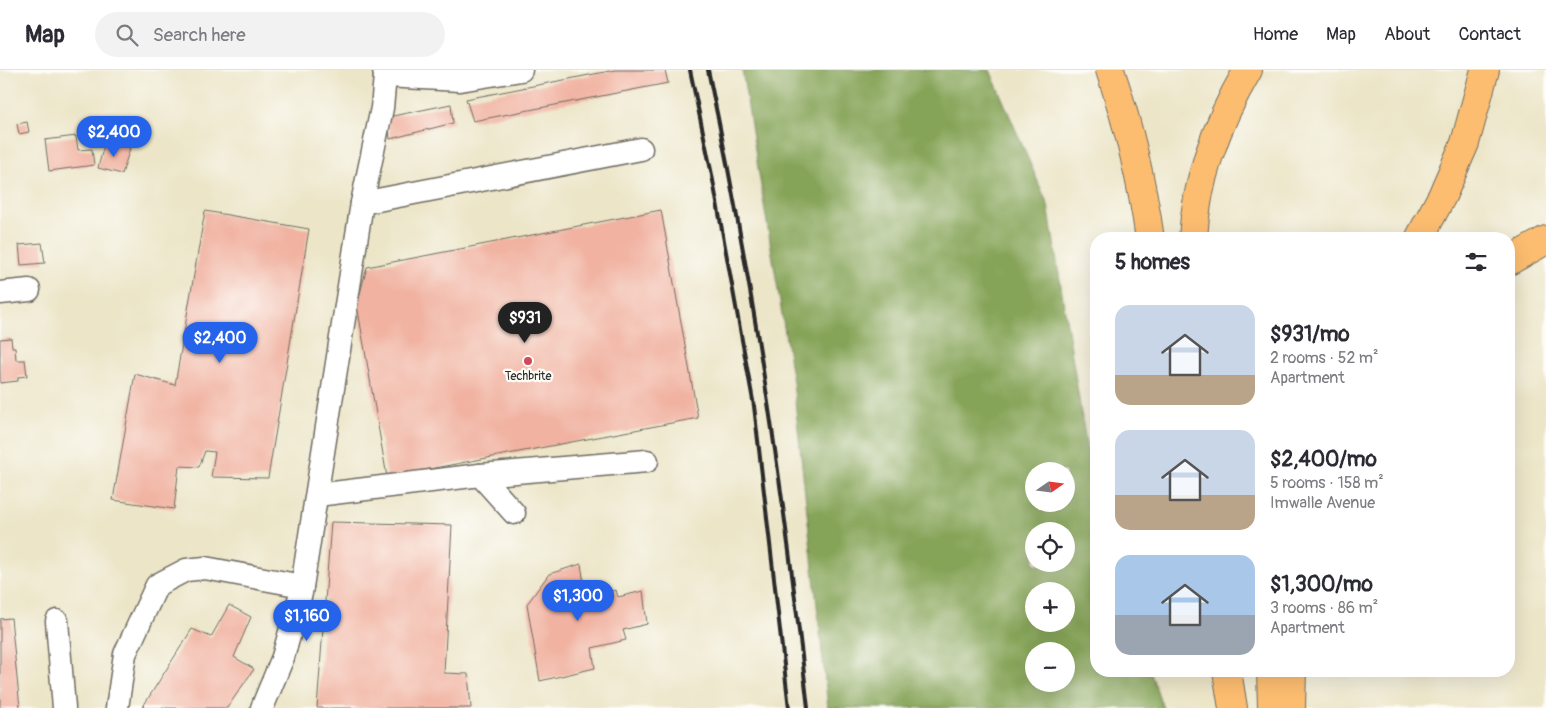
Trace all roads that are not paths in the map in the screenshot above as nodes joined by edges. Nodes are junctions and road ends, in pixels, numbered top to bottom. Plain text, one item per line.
1 (520, 70) edge
2 (1110, 70) edge
3 (1248, 70) edge
4 (1485, 70) edge
5 (384, 73) edge
6 (641, 149) dead end
7 (362, 204) junction
8 (1149, 232) edge
9 (1193, 232) edge
10 (1423, 232) edge
11 (1546, 240) edge
12 (1515, 258) edge
13 (29, 290) dead end
14 (0, 293) edge
15 (648, 461) dead end
16 (480, 474) junction
17 (317, 495) junction
18 (514, 513) dead end
19 (302, 586) junction
20 (57, 621) dead end
21 (1228, 677) edge
22 (1271, 677) edge
23 (1292, 677) edge
24 (64, 708) edge
25 (117, 708) edge
26 (262, 708) edge
27 (1232, 708) edge
28 (1272, 708) edge
29 (1291, 708) edge

1 - 5 street
2 - 8 highway
3 - 9 highway
4 - 10 highway
5 - 7 street
6 - 7 street
7 - 17 street
11 - 12 highway
13 - 14 street
15 - 16 street
16 - 17 street
16 - 18 street
17 - 19 street
19 - 25 street
19 - 26 street
20 - 24 street
21 - 27 highway
22 - 28 highway
23 - 29 highway

